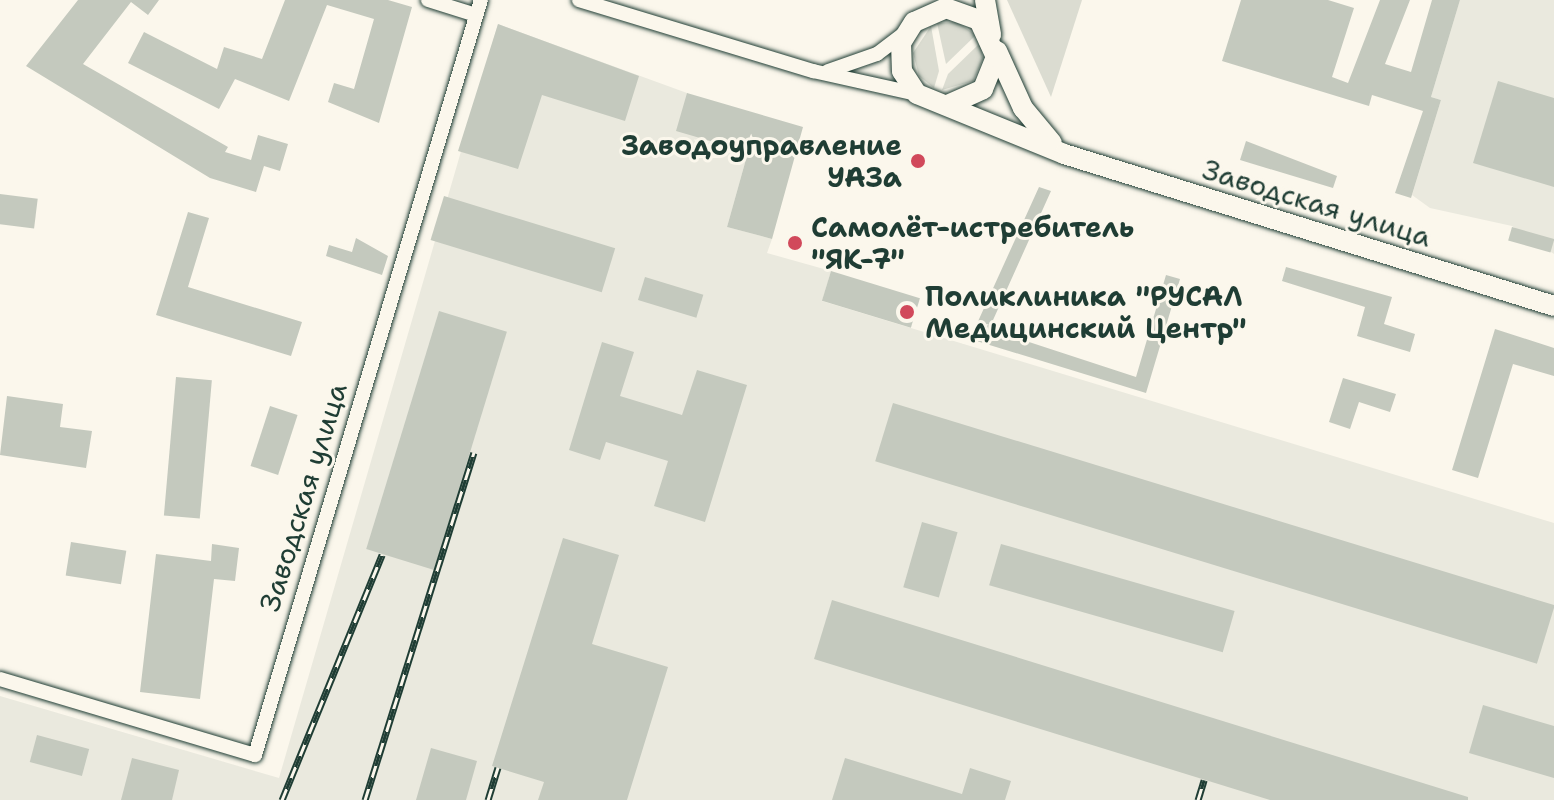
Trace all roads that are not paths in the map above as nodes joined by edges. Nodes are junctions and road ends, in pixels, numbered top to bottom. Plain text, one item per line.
1 (428, 0) edge
2 (481, 0) edge
3 (579, 0) edge
4 (985, 0) edge
5 (931, 7) edge
6 (476, 15) junction
7 (906, 32) junction
8 (994, 42) junction
9 (815, 72) junction
10 (917, 94) junction
11 (950, 104) junction
12 (1064, 154) junction
13 (1554, 306) edge
14 (0, 679) edge

1 - 6 street
2 - 6 street, Заводская улица
3 - 9 street
4 - 8 street
5 - 7 street
5 - 8 street
6 - 14 street, Заводская улица
7 - 9 street
7 - 10 street
8 - 11 street
8 - 12 street
9 - 10 street
10 - 11 street
11 - 12 street, Заводская улица
12 - 13 street, Заводская улица

